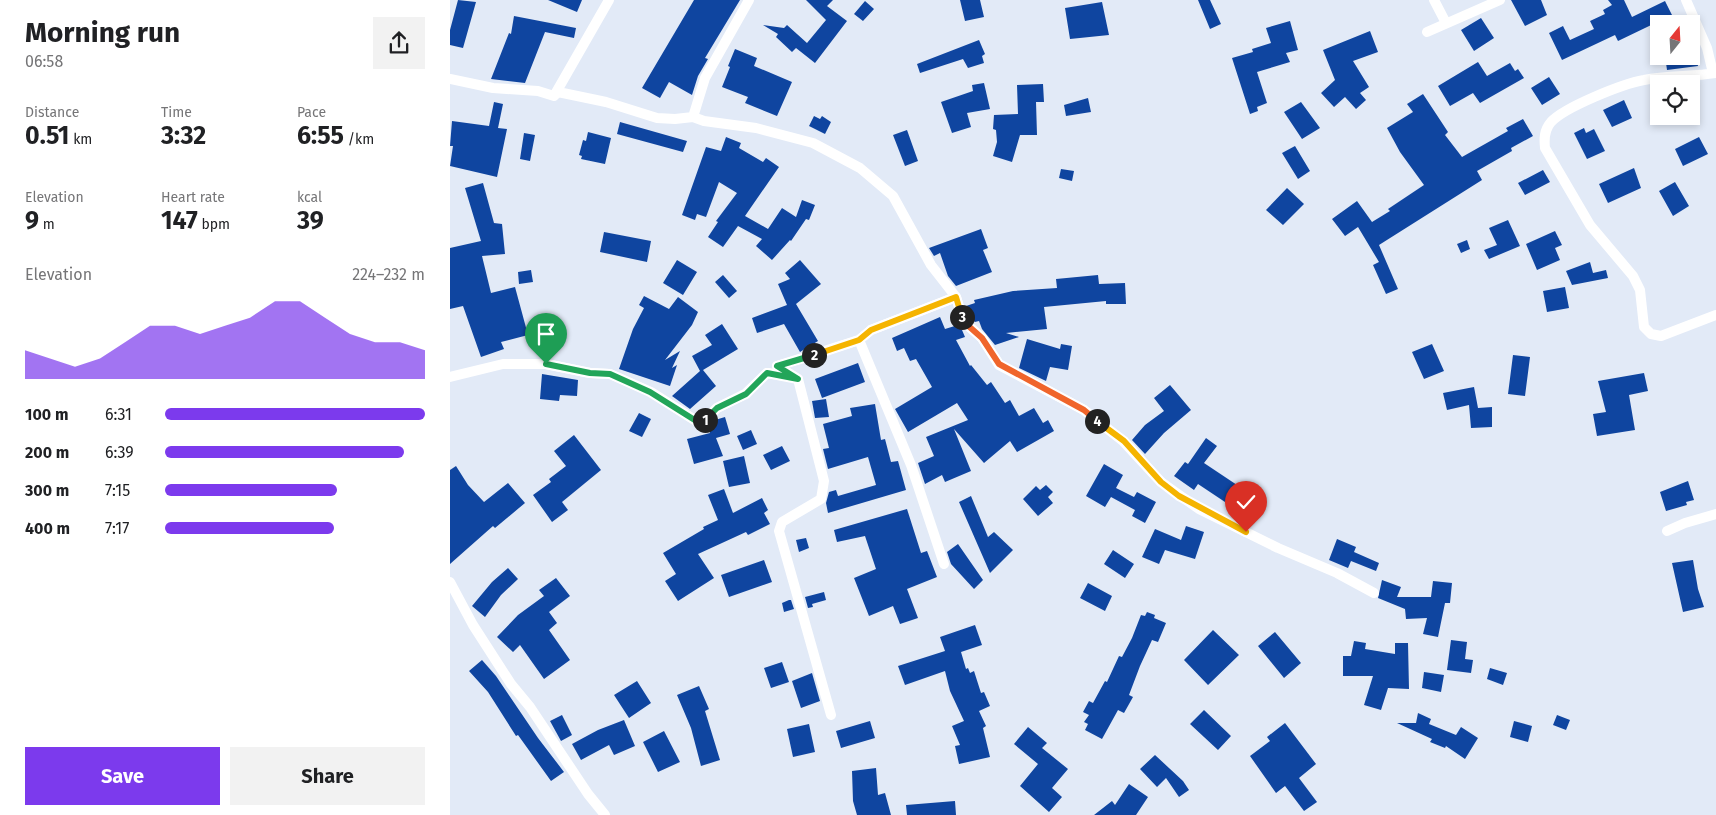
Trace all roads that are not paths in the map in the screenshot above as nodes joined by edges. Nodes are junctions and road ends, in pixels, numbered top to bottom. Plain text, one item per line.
1 (609, 0) edge
2 (748, 0) edge
3 (1434, 0) edge
4 (1500, 0) edge
5 (1686, 0) edge
6 (1446, 23) junction
7 (1427, 32) dead end
8 (1714, 73) edge
9 (450, 79) edge
10 (554, 96) junction
11 (693, 117) junction
12 (956, 297) junction
13 (1716, 315) edge
14 (859, 340) junction
15 (450, 377) edge
16 (798, 379) junction
17 (1716, 514) edge
18 (1667, 531) dead end
19 (944, 564) dead end
20 (450, 582) edge
21 (1374, 593) dead end
22 (831, 715) dead end
23 (605, 815) edge

1 - 10 street
2 - 11 street
3 - 6 street
4 - 6 street
5 - 8 street
6 - 7 street
8 - 13 street
9 - 10 street
10 - 11 street
11 - 12 street
12 - 14 street
12 - 21 street
14 - 16 street
14 - 19 street
15 - 16 street
16 - 22 street
17 - 18 street
20 - 23 street

